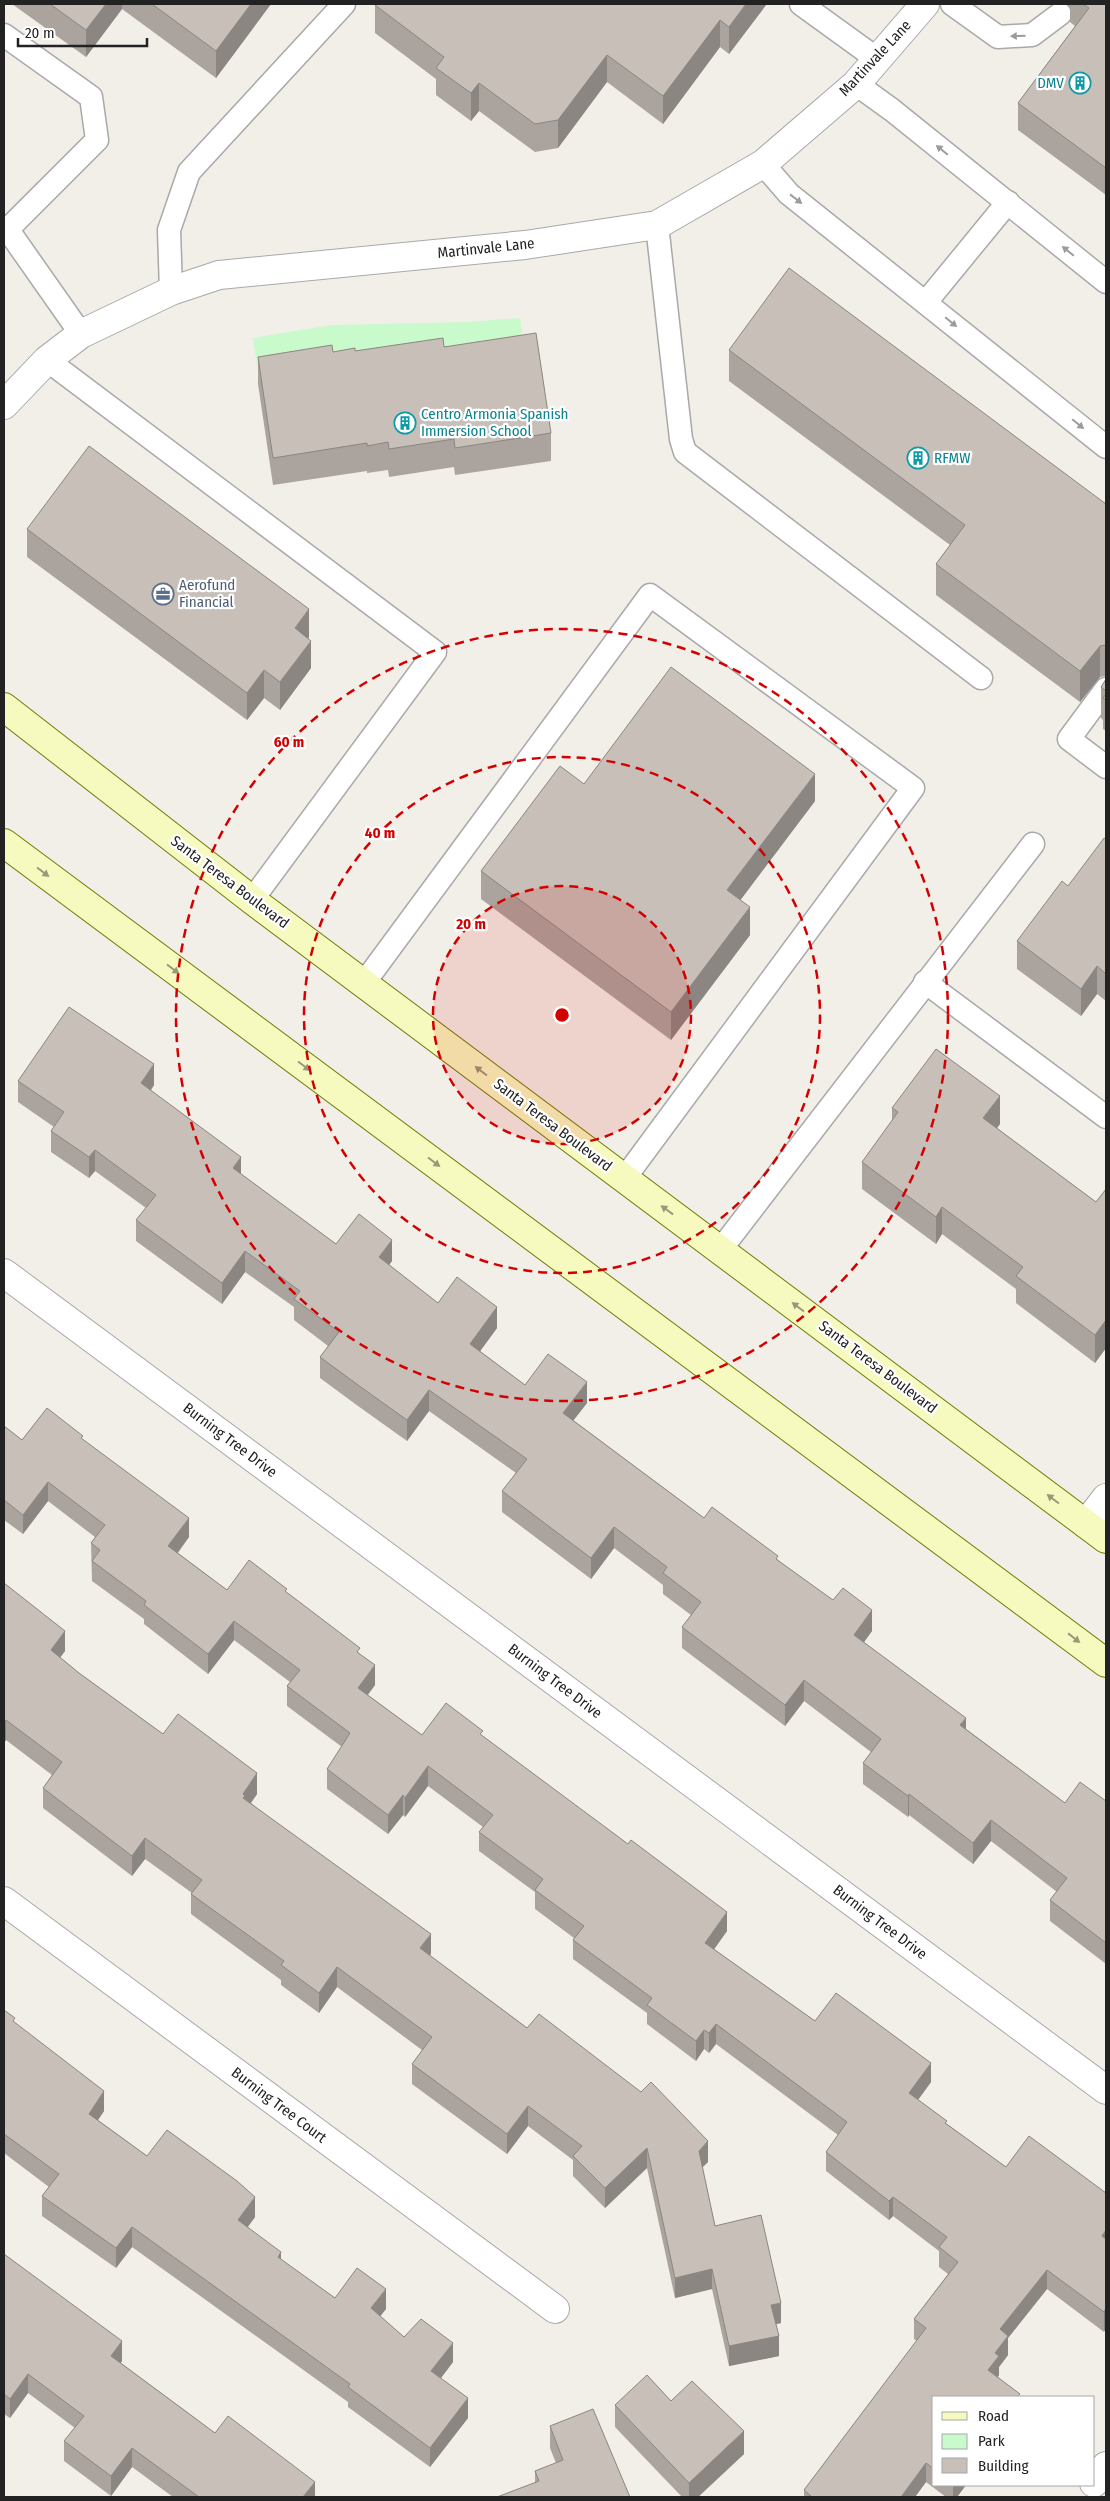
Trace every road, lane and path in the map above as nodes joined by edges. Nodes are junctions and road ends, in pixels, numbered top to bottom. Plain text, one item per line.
1 (344, 4) edge
2 (801, 4) edge
3 (925, 4) edge
4 (952, 4) edge
5 (1060, 14) dead end
6 (4, 35) edge
7 (877, 59) junction
8 (856, 84) junction
9 (762, 164) junction
10 (1008, 202) junction
11 (657, 225) junction
12 (6, 231) edge
13 (1106, 282) edge
14 (171, 291) junction
15 (926, 302) junction
16 (82, 334) junction
17 (47, 360) junction
18 (4, 405) edge
19 (1106, 447) edge
20 (981, 678) dead end
21 (1106, 689) edge
22 (4, 707) edge
23 (1106, 767) edge
24 (4, 843) edge
25 (1033, 844) dead end
26 (252, 900) junction
27 (925, 982) junction
28 (364, 983) junction
29 (1106, 1117) edge
30 (624, 1179) junction
31 (721, 1249) junction
32 (4, 1273) edge
33 (1106, 1498) edge
34 (1096, 1532) edge
35 (1106, 1663) edge
36 (4, 1901) edge
37 (1106, 2090) edge
38 (554, 2309) dead end
39 (1106, 2466) edge
40 (1095, 2481) edge
41 (1091, 2486) edge
42 (1083, 2497) edge

1 - 14 lane
2 - 7 lane
3 - 7 street, Martinvale Lane
5 -> 4 lane
6 - 12 lane
7 - 8 street, Martinvale Lane
8 - 9 street, Martinvale Lane
10 -> 8 lane
9 - 11 street, Martinvale Lane
9 -> 15 lane
13 -> 10 lane
10 - 15 lane
11 - 14 street, Martinvale Lane
11 - 20 lane
12 - 16 lane
14 - 16 street, Martinvale Lane
15 -> 19 lane
16 - 17 street, Martinvale Lane
17 - 18 street, Martinvale Lane
17 - 26 lane
21 - 23 lane
22 - 26 main road, Santa Teresa Boulevard
24 -> 35 main road
25 - 27 lane
26 - 28 main road, Santa Teresa Boulevard
27 - 29 lane
27 - 31 lane
30 -> 28 main road, Santa Teresa Boulevard
28 - 30 lane
31 -> 30 main road, Santa Teresa Boulevard
34 -> 31 main road, Santa Teresa Boulevard
32 - 37 street, Burning Tree Drive
33 - 34 street
36 - 38 street, Burning Tree Court
39 - 40 street
41 - 42 street

